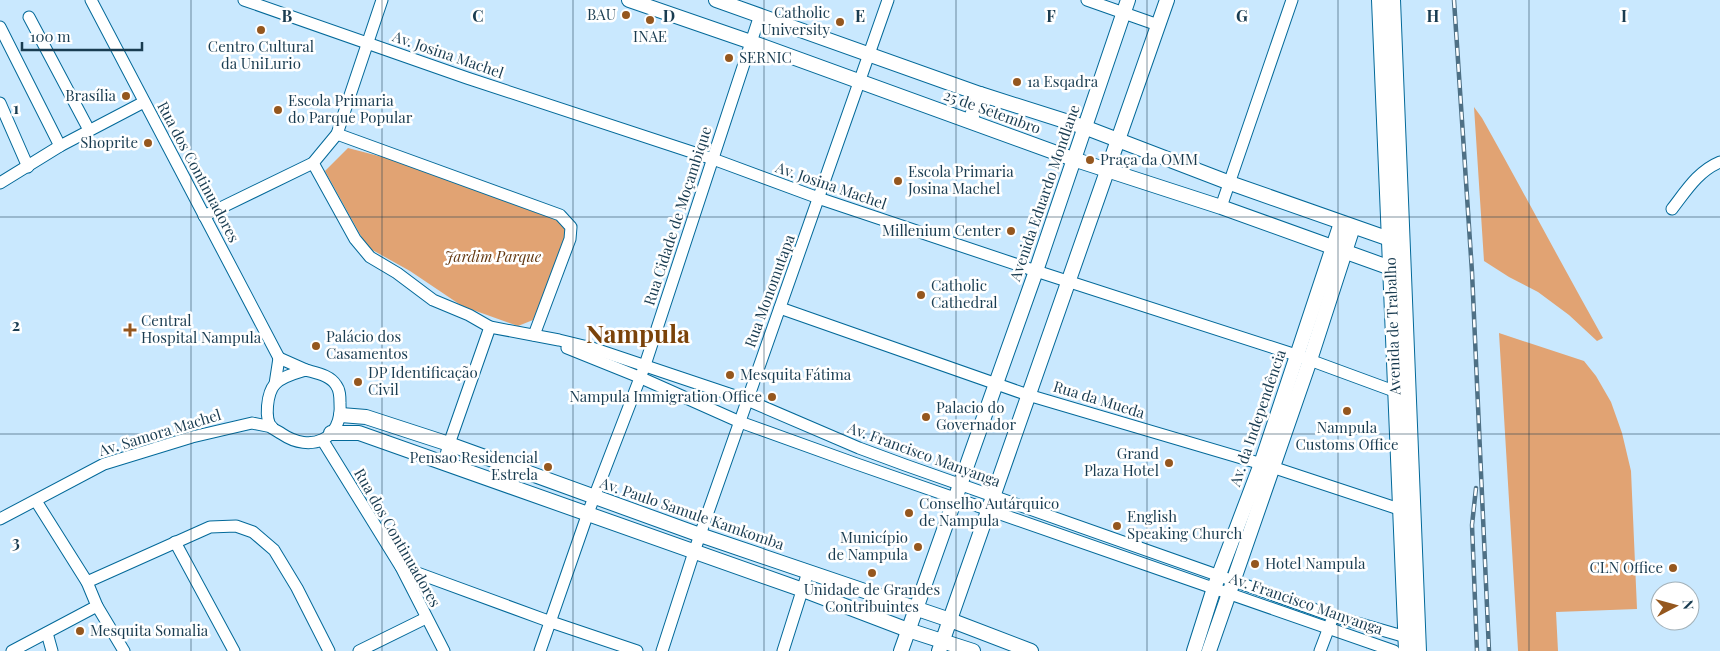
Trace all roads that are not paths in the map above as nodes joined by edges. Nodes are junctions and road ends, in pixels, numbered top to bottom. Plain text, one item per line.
1 (91, 0) edge
2 (244, 0) edge
3 (382, 0) edge
4 (716, 0) edge
5 (888, 0) edge
6 (1087, 0) edge
7 (1167, 0) edge
8 (1292, 0) edge
9 (1380, 0) edge
10 (1392, 0) edge
11 (633, 1) edge
12 (1126, 6) edge
13 (760, 15) junction
14 (29, 17) dead end
15 (1386, 17) junction
16 (1158, 25) junction
17 (0, 27) edge
18 (751, 42) junction
19 (368, 44) junction
20 (870, 55) junction
21 (859, 82) junction
22 (980, 94) junction
23 (144, 102) junction
24 (0, 103) edge
25 (970, 121) junction
26 (1084, 127) junction
27 (89, 130) junction
28 (337, 134) junction
29 (1118, 140) junction
30 (60, 146) junction
31 (713, 159) junction
32 (1073, 159) junction
33 (1720, 162) edge
34 (314, 163) junction
35 (28, 167) junction
36 (1108, 170) junction
37 (0, 183) edge
38 (1230, 183) junction
39 (819, 199) junction
40 (1221, 208) junction
41 (1672, 209) dead end
42 (204, 216) junction
43 (1347, 225) junction
44 (1395, 241) junction
45 (1339, 250) junction
46 (1397, 270) junction
47 (1036, 271) junction
48 (1068, 282) junction
49 (780, 308) junction
50 (490, 327) junction
51 (534, 335) junction
52 (1303, 357) junction
53 (279, 358) junction
54 (645, 365) junction
55 (306, 370) junction
56 (640, 377) junction
57 (996, 382) junction
58 (275, 384) junction
59 (1402, 394) junction
60 (1028, 395) junction
61 (748, 400) junction
62 (268, 406) junction
63 (341, 415) junction
64 (740, 422) junction
65 (252, 423) junction
66 (272, 427) junction
67 (327, 437) junction
68 (449, 444) junction
69 (859, 448) junction
70 (444, 462) junction
71 (854, 463) junction
72 (905, 465) junction
73 (1266, 466) junction
74 (900, 478) junction
75 (958, 491) junction
76 (594, 497) junction
77 (36, 501) junction
78 (991, 503) junction
79 (1406, 512) junction
80 (588, 513) junction
81 (0, 519) edge
82 (700, 535) junction
83 (175, 542) junction
84 (694, 552) junction
85 (401, 567) junction
86 (808, 572) junction
87 (87, 582) junction
88 (1217, 582) junction
89 (1230, 587) junction
90 (803, 590) junction
91 (97, 606) junction
92 (917, 608) junction
93 (1333, 616) junction
94 (426, 618) junction
95 (950, 620) junction
96 (551, 622) junction
97 (1328, 629) junction
98 (908, 630) junction
99 (47, 633) junction
100 (1413, 645) edge
101 (941, 646) edge
102 (12, 651) edge
103 (52, 651) edge
104 (124, 651) edge
105 (234, 651) edge
106 (329, 651) edge
107 (358, 651) edge
108 (444, 651) edge
109 (540, 651) edge
110 (637, 651) edge
111 (662, 651) edge
112 (783, 651) edge
113 (901, 651) edge
114 (973, 651) edge
115 (1031, 651) edge
116 (1194, 651) edge
117 (1209, 651) edge
118 (1320, 651) edge
119 (1394, 651) edge

1 - 23 street, Rua dos Continuadores
2 - 19 street, Av. Josina Machel
3 - 19 street
4 - 13 main road, 25 de Setembro
5 - 20 street, Rua Monomutapa
6 - 12 street
7 - 16 main road
8 - 38 street
9 - 15 highway, Avenida de Trabalho
10 - 15 highway, Avenida de Trabalho
11 - 18 main road, 25 de Setembro
12 - 16 street
12 - 26 main road, Avenida Eduardo Mondlane
13 - 18 street, Rua Cidade de Moçambique
13 - 20 main road, 25 de Setembro
14 - 27 street
15 - 44 highway, Avenida de Trabalho
16 - 29 main road
17 - 30 street
18 - 21 main road, 25 de Setembro
18 - 31 street, Rua Cidade de Moçambique
19 - 28 street
19 - 31 street, Av. Josina Machel
20 - 21 street, Rua Monomutapa
20 - 22 main road, 25 de Setembro
21 - 25 main road, 25 de Setembro
21 - 39 street, Rua Monomutapa
22 - 25 main road
22 - 26 main road, 25 de Setembro
23 - 27 street
23 - 42 street, Rua dos Continuadores
24 - 35 street
25 - 32 main road, 25 de Setembro
26 - 29 main road, 25 de Setembro
26 - 32 main road, Avenida Eduardo Mondlane
27 - 30 street
28 - 34 street
28 - 51 street
29 - 36 main road
29 - 38 main road, 25 de Setembro
30 - 35 street
31 - 39 street, Av. Josina Machel
31 - 54 street, Rua Cidade de Moçambique
32 - 36 main road, 25 de Setembro
32 - 47 main road, Avenida Eduardo Mondlane
33 - 41 street
34 - 42 street
34 - 50 street, Av. Francisco Manyanga
35 - 37 street
36 - 40 main road, 25 de Setembro
36 - 48 main road
38 - 40 street
38 - 43 main road, 25 de Setembro
39 - 47 street, Av. Josina Machel
39 - 49 street, Rua Monomutapa
40 - 45 main road, 25 de Setembro
42 - 53 street, Rua dos Continuadores
43 - 44 main road, 25 de Setembro
43 - 45 main road, Av. da Independência
44 - 46 highway, Avenida de Trabalho
45 - 46 main road, 25 de Setembro
45 - 52 main road, Av. da Independência
46 - 59 highway, Avenida de Trabalho
47 - 48 street, Av. Josina Machel
47 - 57 main road, Avenida Eduardo Mondlane
48 - 52 street, Av. Josina Machel
48 - 60 main road
49 - 57 street, Rua da Mueda
49 - 61 street, Rua Monomutapa
50 - 51 street, Av. Francisco Manyanga
50 - 68 street
51 - 54 street, Av. Francisco Manyanga
51 - 56 street, Av. Francisco Manyanga
52 - 59 street, Av. Josina Machel
52 - 73 main road, Av. da Independência
53 - 55 street
53 - 58 street
54 - 56 street, Rua Cidade de Moçambique
54 - 61 street, Av. Francisco Manyanga
55 - 58 street
55 - 63 street
56 - 64 street, Av. Francisco Manyanga
56 - 76 street, Rua Cidade de Moçambique
57 - 60 street, Rua da Mueda
57 - 75 main road, Avenida Eduardo Mondlane
58 - 62 street
59 - 79 highway, Avenida de Trabalho
60 - 73 street, Rua da Mueda
60 - 78 main road
61 - 64 street, Rua Monomutapa
61 - 69 street, Av. Francisco Manyanga
62 - 65 street
62 - 66 street
63 - 67 street
63 - 68 main road, Av. Paulo Samule Kamkomba
64 - 71 street, Av. Francisco Manyanga
64 - 82 street, Rua Monomutapa
65 - 66 street
65 - 77 street, Av. Samora Machel
66 - 67 street
67 - 70 main road
67 - 85 street, Rua dos Continuadores
68 - 70 street
68 - 76 main road, Av. Paulo Samule Kamkomba
69 - 71 street
69 - 72 street, Av. Francisco Manyanga
70 - 80 main road
71 - 74 street, Av. Francisco Manyanga
72 - 74 street
72 - 75 street, Av. Francisco Manyanga
73 - 79 street, Rua da Mueda
73 - 88 main road, Av. da Independência
73 - 89 main road, Av. da Independência
74 - 75 street, Av. Francisco Manyanga
75 - 78 street, Av. Francisco Manyanga
75 - 92 main road, Avenida Eduardo Mondlane
76 - 80 street, Rua Cidade de Moçambique
76 - 82 main road, Av. Paulo Samule Kamkomba
77 - 81 street, Av. Samora Machel
77 - 87 street
78 - 88 street, Av. Francisco Manyanga
78 - 95 main road
79 - 100 highway, Avenida de Trabalho
80 - 84 main road
80 - 96 street, Rua Cidade de Moçambique
82 - 84 street, Rua Monomutapa
82 - 86 main road, Av. Paulo Samule Kamkomba
83 - 87 street
83 - 105 street
83 - 106 street
84 - 90 main road
84 - 111 street, Rua Monomutapa
85 - 94 street, Rua dos Continuadores
85 - 96 street
86 - 90 street
86 - 92 main road, Av. Paulo Samule Kamkomba
87 - 91 street
88 - 89 street, Av. Francisco Manyanga
88 - 116 main road, Av. da Independência
89 - 93 street, Av. Francisco Manyanga
89 - 97 street, Av. Francisco Manyanga
89 - 117 main road, Av. da Independência
90 - 98 main road
90 - 112 street
91 - 99 street
91 - 104 street
92 - 95 main road, Av. Paulo Samule Kamkomba
92 - 98 main road, Avenida Eduardo Mondlane
93 - 97 street
93 - 100 street, Av. Francisco Manyanga
94 - 107 street
94 - 108 street, Rua dos Continuadores
95 - 101 main road
95 - 115 main road, Av. Paulo Samule Kamkomba
96 - 109 street, Rua Cidade de Moçambique
96 - 110 street
97 - 118 street
97 - 119 street, Av. Francisco Manyanga
98 - 101 main road
98 - 113 main road, Avenida Eduardo Mondlane
99 - 102 street
99 - 103 street
101 - 114 main road

